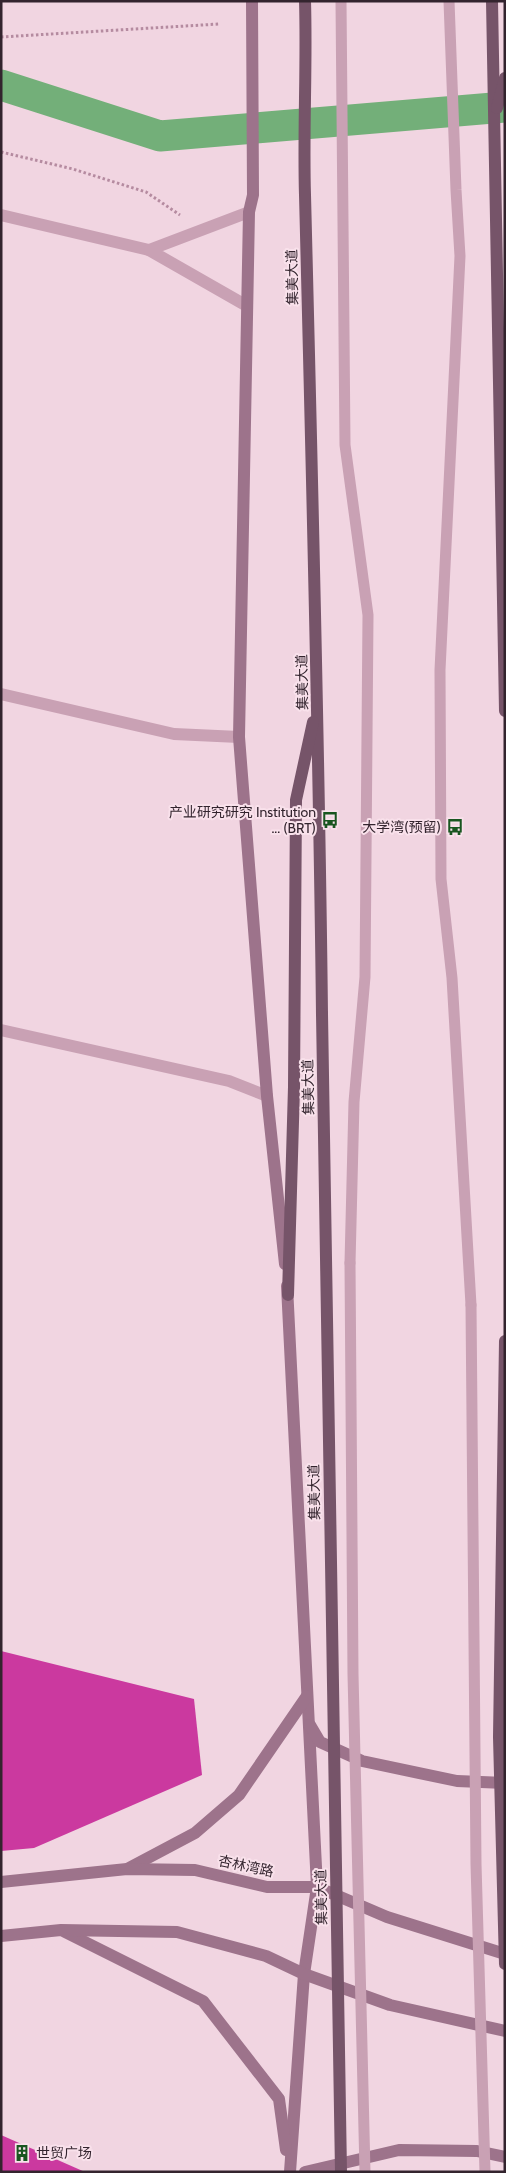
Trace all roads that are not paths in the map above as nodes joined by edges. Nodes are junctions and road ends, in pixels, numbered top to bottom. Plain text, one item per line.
1 (252, 1) edge
2 (305, 1) edge
3 (341, 1) edge
4 (449, 1) edge
5 (492, 1) edge
6 (505, 78) edge
7 (493, 128) junction
8 (249, 212) junction
9 (1, 214) edge
10 (149, 250) junction
11 (247, 306) junction
12 (1, 694) edge
13 (318, 700) junction
14 (505, 711) edge
15 (239, 737) junction
16 (1, 1030) edge
17 (267, 1096) junction
18 (288, 1295) junction
19 (505, 1341) edge
20 (307, 1696) junction
21 (309, 1723) junction
22 (505, 1783) edge
23 (127, 1869) junction
24 (1, 1882) edge
25 (317, 1887) junction
26 (61, 1930) junction
27 (1, 1936) edge
28 (505, 1954) edge
29 (505, 1964) edge
30 (304, 1974) junction
31 (505, 2031) edge
32 (505, 2158) edge
33 (290, 2172) edge
34 (305, 2172) edge
35 (341, 2172) edge
36 (365, 2172) edge
37 (485, 2172) edge

1 - 8 main road
2 - 13 main road, 集美大道
3 - 36 lane, bridge
4 - 37 lane, bridge
5 - 7 main road
6 - 7 main road
7 - 14 main road
8 - 10 street
8 - 11 main road
9 - 10 street
10 - 11 street
11 - 15 main road
12 - 15 street
13 - 18 main road
13 - 35 main road, 集美大道, bridge
15 - 17 main road
16 - 17 street
17 - 18 main road
18 - 20 main road
19 - 29 main road, bridge
20 - 21 main road
20 - 23 main road
21 - 22 main road
21 - 25 main road
23 - 24 main road, 杏林湾路
23 - 25 main road, 杏林湾路
25 - 28 main road, 杏林湾路
25 - 30 main road
26 - 27 main road
26 - 30 main road
26 - 33 main road
30 - 31 main road
30 - 33 main road
32 - 34 main road

